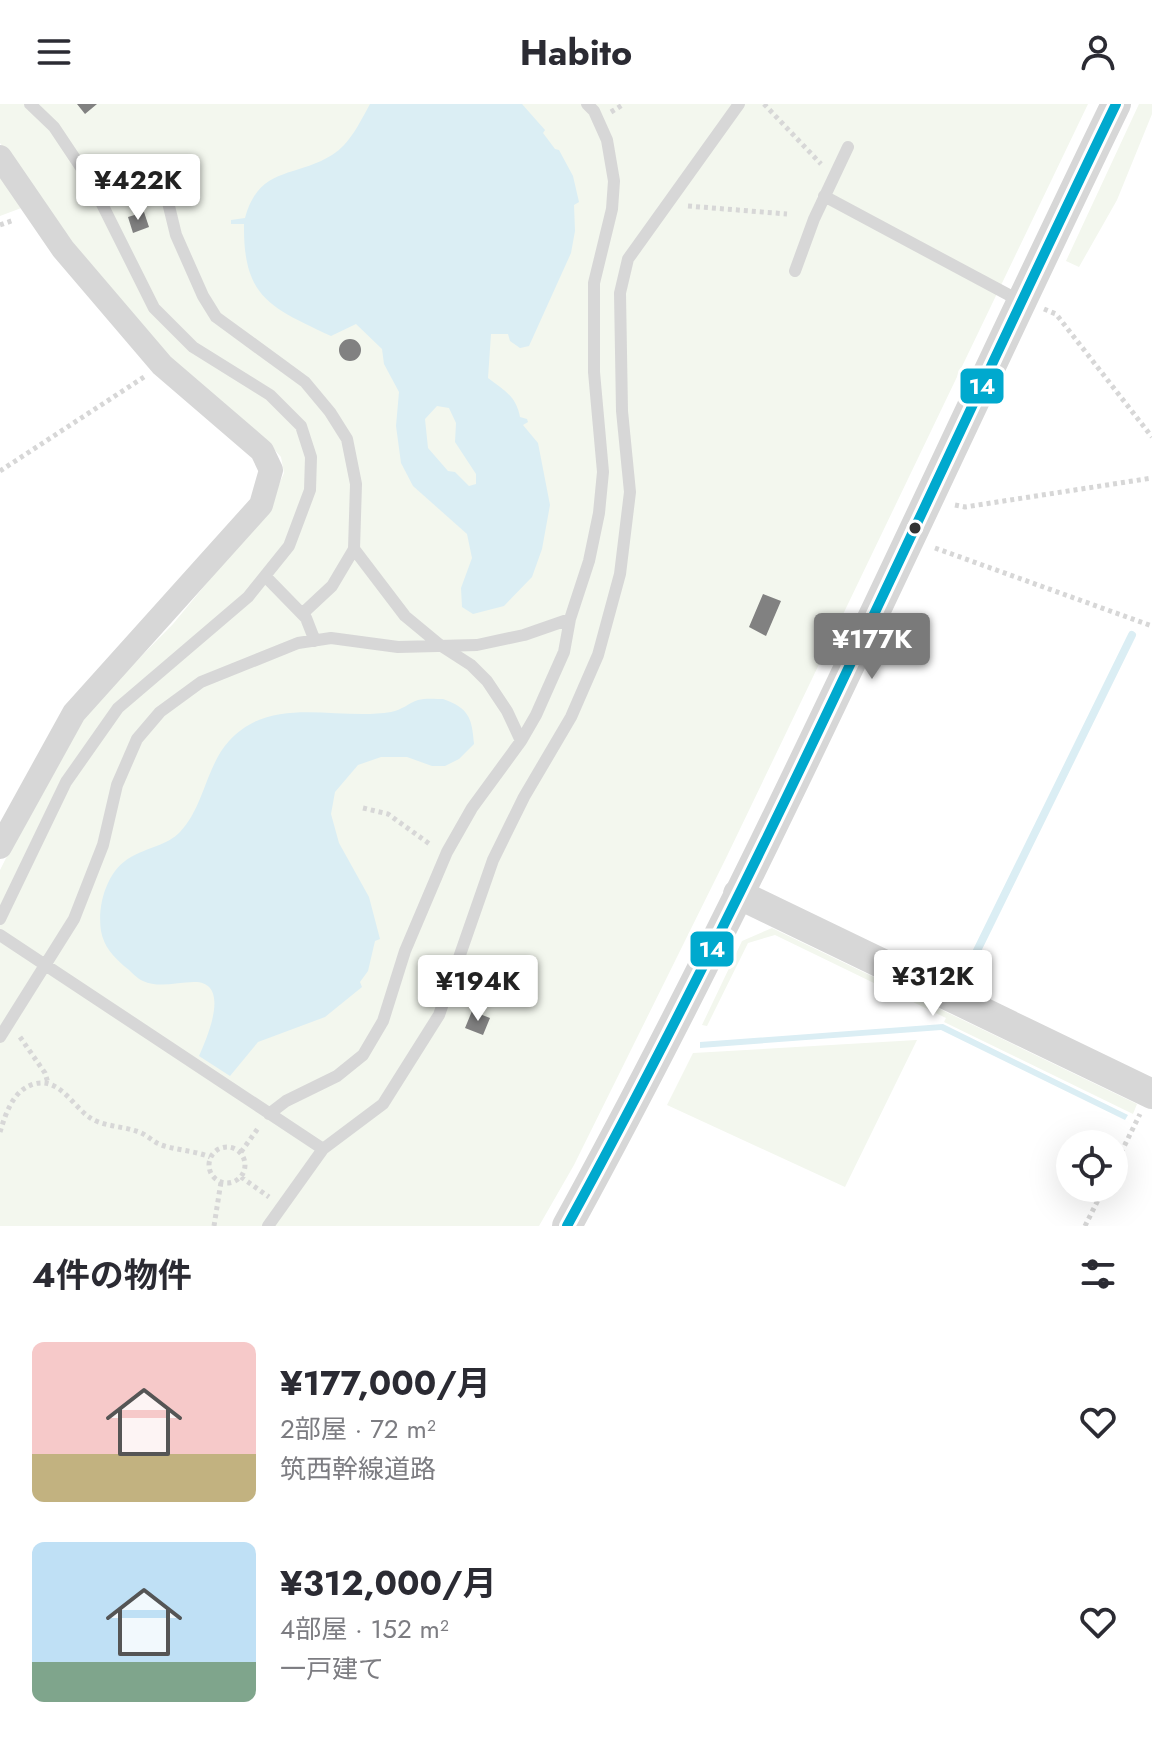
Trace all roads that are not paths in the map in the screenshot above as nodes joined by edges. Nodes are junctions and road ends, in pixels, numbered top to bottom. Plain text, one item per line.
1 (30, 104) edge
2 (587, 104) edge
3 (739, 104) edge
4 (1116, 104) edge
5 (848, 147) dead end
6 (0, 157) edge
7 (166, 171) dead end
8 (824, 196) junction
9 (795, 271) dead end
10 (1020, 300) junction
11 (354, 549) junction
12 (265, 576) junction
13 (302, 614) junction
14 (570, 619) junction
15 (315, 641) junction
16 (440, 645) junction
17 (521, 741) junction
18 (0, 847) edge
19 (738, 894) junction
20 (0, 919) edge
21 (0, 935) edge
22 (45, 965) junction
23 (0, 1037) edge
24 (1151, 1094) edge
25 (269, 1114) junction
26 (323, 1149) junction
27 (268, 1226) edge
28 (567, 1226) edge

1 - 12 lane
2 - 14 lane
3 - 26 lane
4 - 10 street
5 - 8 lane
6 - 18 street
7 - 11 lane
8 - 9 lane
8 - 10 lane
10 - 19 street
11 - 13 lane
11 - 16 lane
12 - 13 lane
12 - 20 lane
13 - 15 lane
14 - 16 lane
14 - 17 lane
15 - 16 lane
15 - 22 lane
16 - 17 lane
17 - 25 lane
19 - 24 street
19 - 28 street
21 - 22 lane
22 - 23 lane
22 - 25 lane
25 - 26 lane
26 - 27 lane

